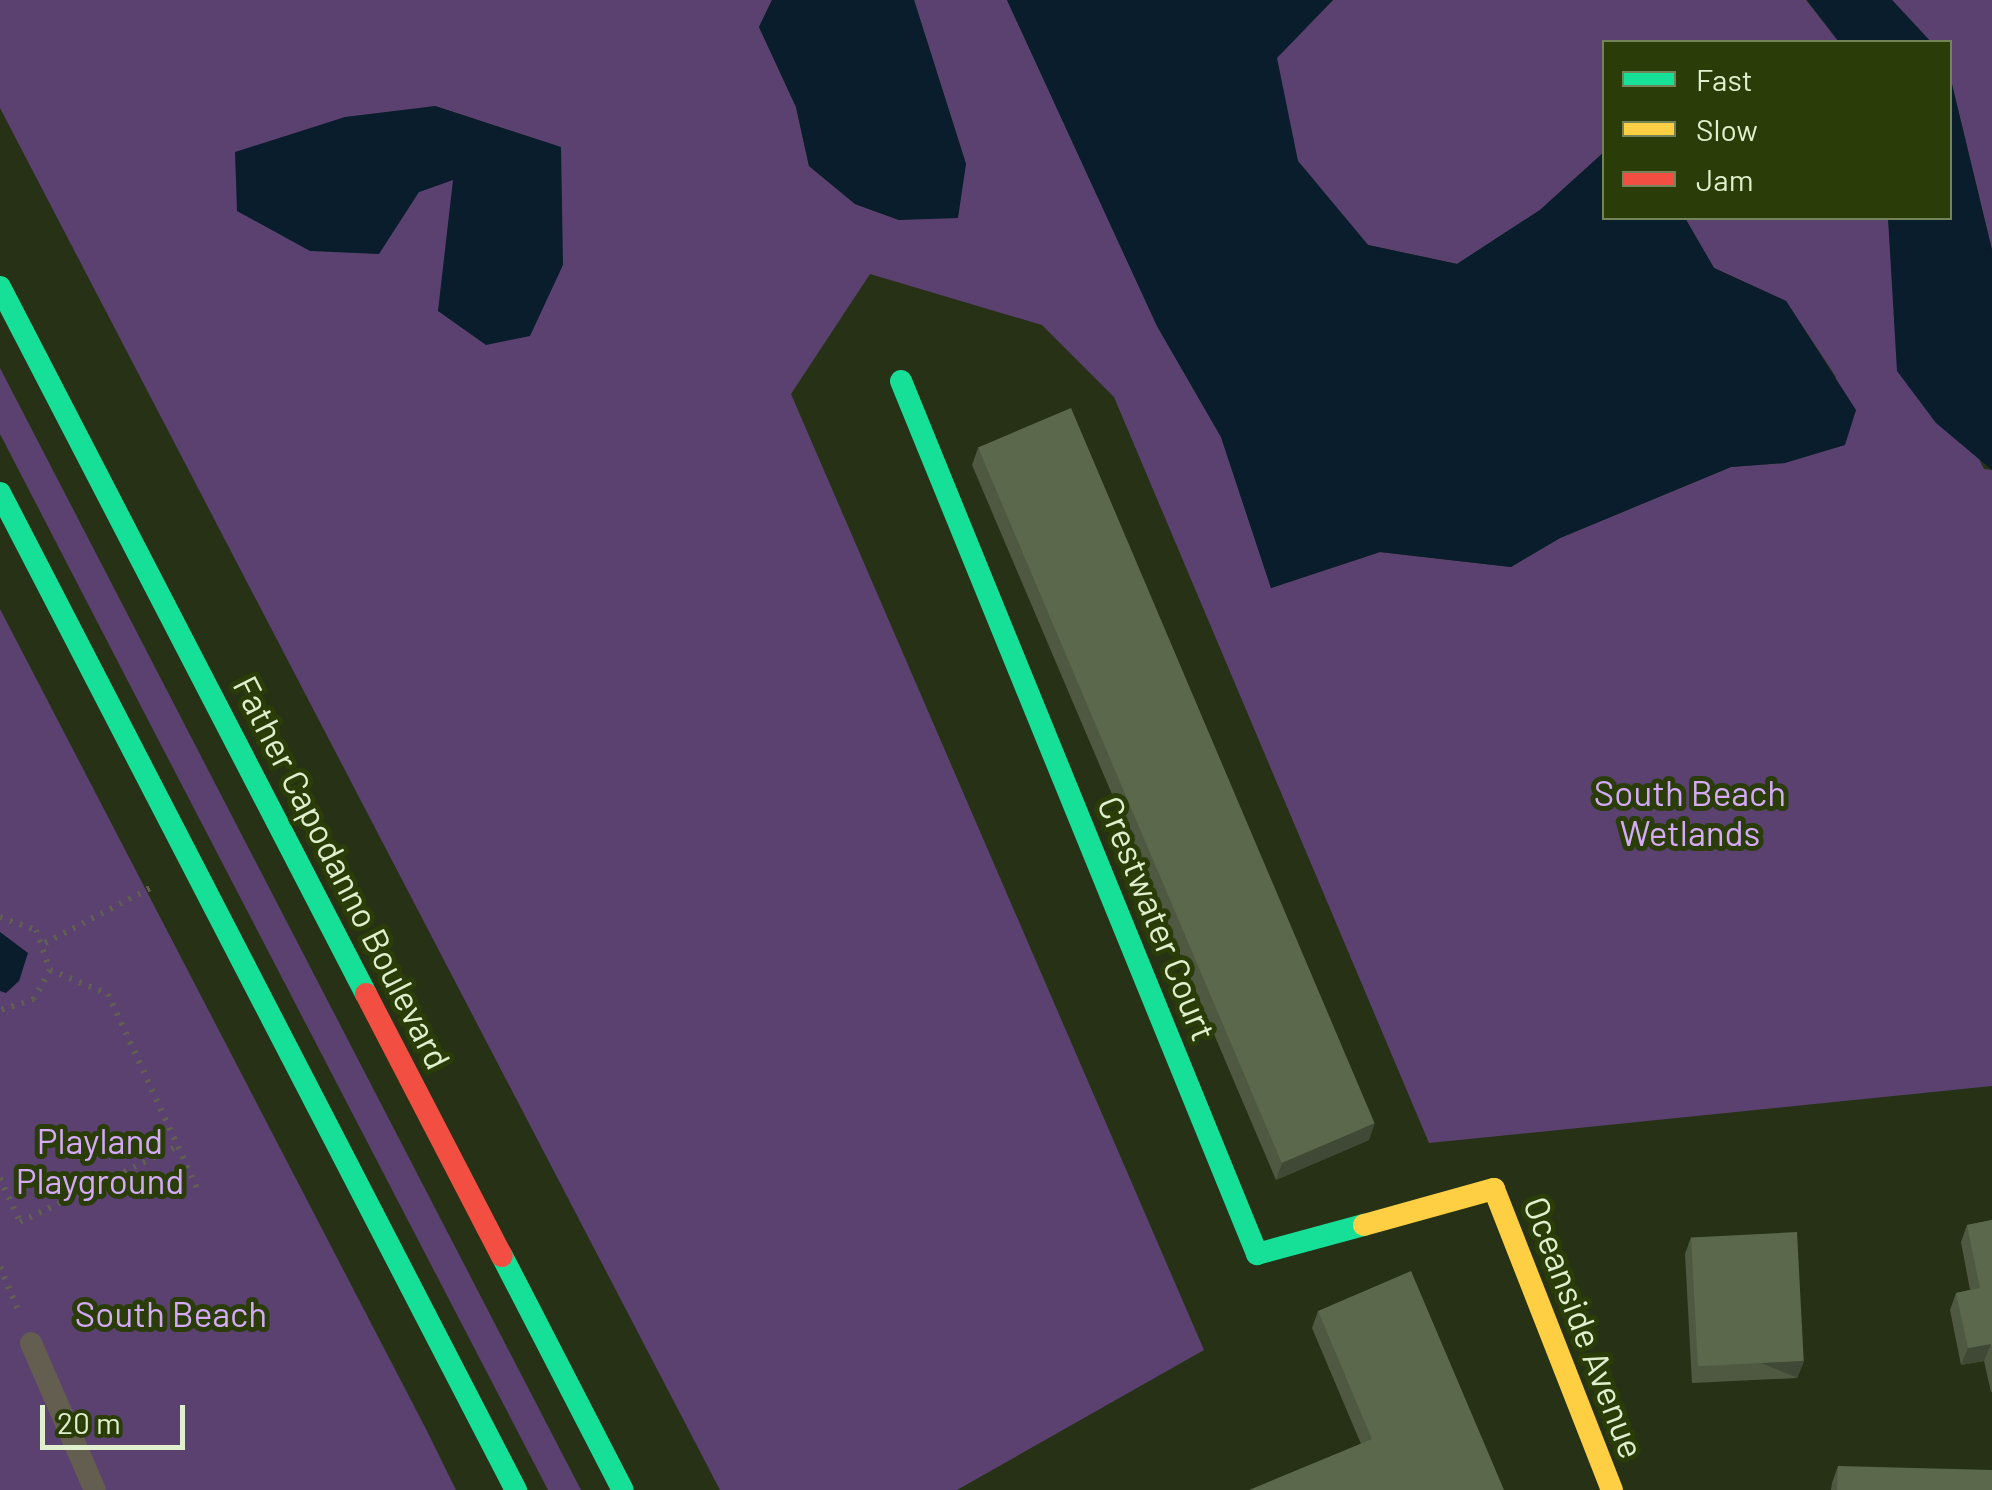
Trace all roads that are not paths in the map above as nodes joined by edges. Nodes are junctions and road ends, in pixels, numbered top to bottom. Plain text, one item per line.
1 (0, 287) edge
2 (901, 381) dead end
3 (0, 493) edge
4 (1494, 1189) joint
5 (31, 1343) road end
6 (95, 1490) edge
7 (516, 1490) edge
8 (624, 1490) edge
9 (1612, 1490) edge

1 - 8 main road, Father Capodanno Boulevard
2 - 4 main road, Crestwater Court
3 - 7 main road
4 - 9 main road, Oceanside Avenue
5 - 6 lane

